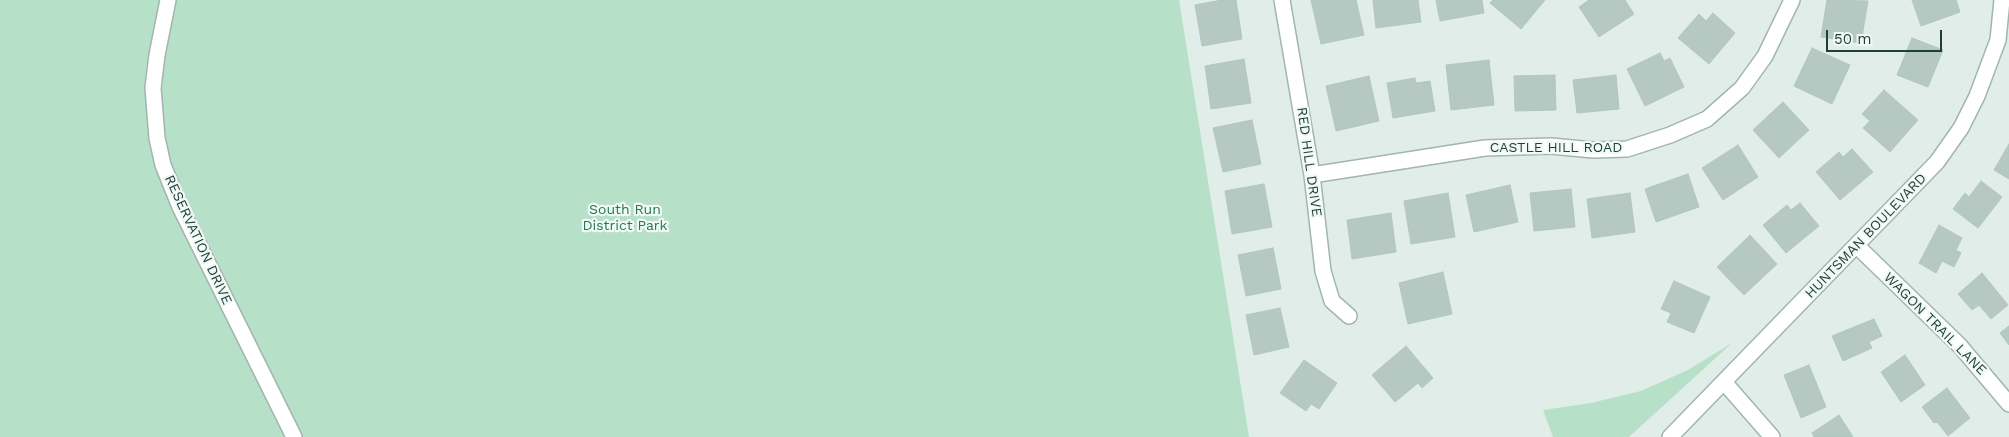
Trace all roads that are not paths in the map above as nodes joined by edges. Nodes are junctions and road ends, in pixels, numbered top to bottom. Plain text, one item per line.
1 (168, 0) edge
2 (1282, 0) edge
3 (1792, 0) edge
4 (2002, 0) edge
5 (1312, 175) junction
6 (1857, 246) junction
7 (1349, 316) dead end
8 (1724, 382) junction
9 (2009, 404) edge
10 (294, 437) edge
11 (1670, 437) edge
12 (1772, 437) edge

1 - 10 street, RESERVATION DRIVE
2 - 5 street, RED HILL DRIVE
3 - 5 street, CASTLE HILL ROAD
4 - 6 street, HUNTSMAN BOULEVARD
5 - 7 street, RED HILL DRIVE
6 - 8 street, HUNTSMAN BOULEVARD
6 - 9 street, WAGON TRAIL LANE
8 - 11 street, HUNTSMAN BOULEVARD
8 - 12 street

